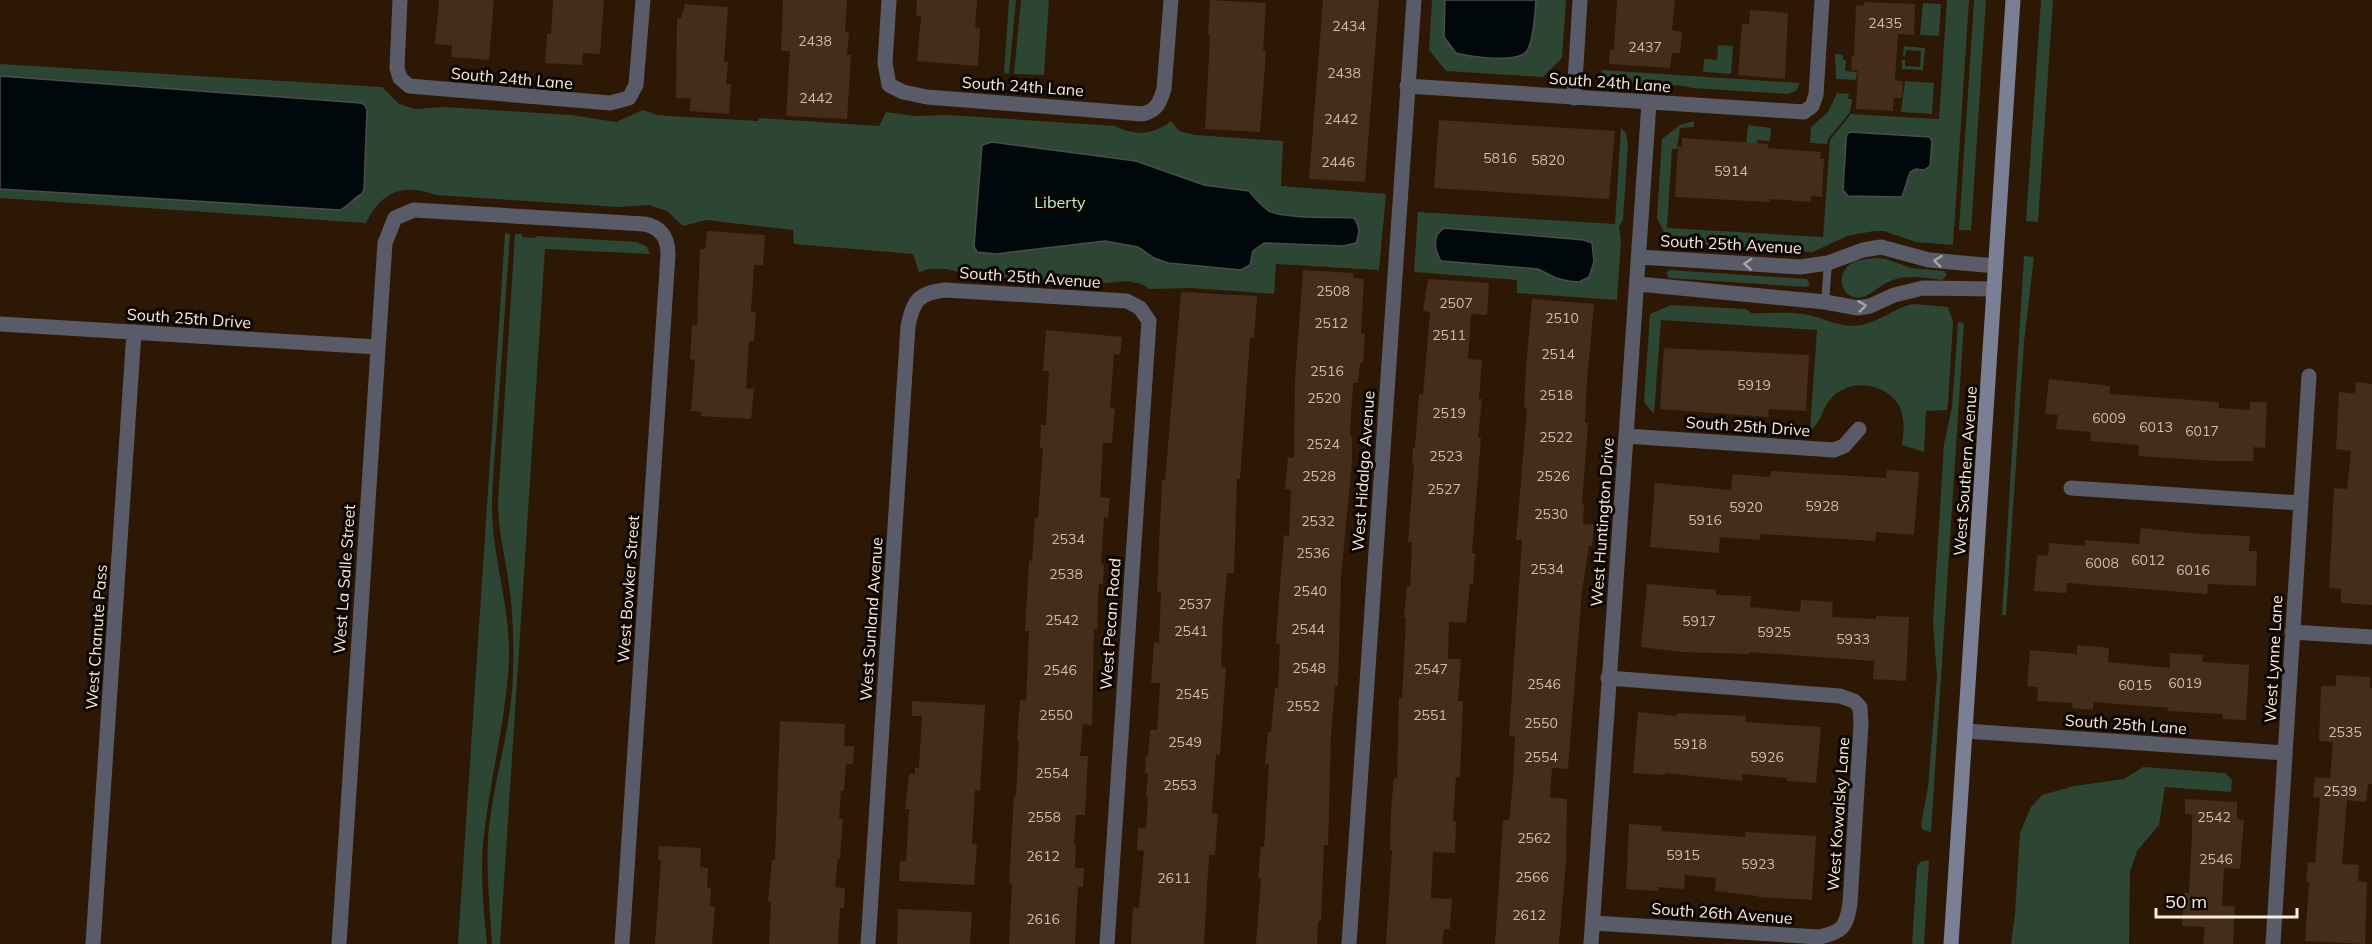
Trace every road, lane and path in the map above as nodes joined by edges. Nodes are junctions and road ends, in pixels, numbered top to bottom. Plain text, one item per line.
1 (400, 0) edge
2 (643, 0) edge
3 (890, 0) edge
4 (1171, 0) edge
5 (1414, 0) edge
6 (1580, 0) edge
7 (1822, 0) edge
8 (2013, 0) edge
9 (1407, 87) junction
10 (1574, 98) junction
11 (1649, 103) junction
12 (664, 236) joint
13 (1639, 257) junction
14 (1828, 263) junction
15 (1996, 266) junction
16 (1638, 284) junction
17 (1994, 289) junction
18 (918, 299) joint
19 (1825, 302) junction
20 (1140, 308) joint
21 (0, 324) edge
22 (134, 332) junction
23 (377, 348) junction
24 (2309, 376) dead end
25 (1859, 429) dead end
26 (1626, 436) junction
27 (2071, 488) dead end
28 (2300, 503) junction
29 (2292, 632) junction
30 (2372, 637) edge
31 (1608, 678) junction
32 (1965, 731) junction
33 (2285, 753) junction
34 (1593, 923) junction
35 (1846, 924) joint
36 (93, 944) edge
37 (339, 944) edge
38 (622, 944) edge
39 (868, 944) edge
40 (1107, 944) edge
41 (1349, 944) edge
42 (1591, 944) edge
43 (1951, 944) edge
44 (2273, 944) edge

1 - 2 street, South 24th Lane
3 - 4 street, South 24th Lane
5 - 9 street, West Hidalgo Avenue
6 - 10 street
7 - 11 street, South 24th Lane
8 - 15 main road, West Southern Avenue
9 - 10 street, South 24th Lane
9 - 41 street, West Hidalgo Avenue
10 - 11 street, South 24th Lane
11 - 13 street, West Huntington Drive
12 - 23 street, West La Salle Street
12 - 38 street, West Bowker Street
14 -> 13 street, South 25th Avenue
13 - 16 street, West Huntington Drive
15 -> 14 street, South 25th Avenue
14 - 19 lane
15 - 17 main road, West Southern Avenue
16 - 19 street
16 - 26 street, West Huntington Drive
19 -> 17 street
17 - 32 main road, West Southern Avenue
18 - 20 street, South 25th Avenue
18 - 39 street, West Sunland Avenue
20 - 40 street, West Pecan Road
21 - 22 street, South 25th Drive
22 - 23 street, South 25th Drive
22 - 36 street, West Chanute Pass
23 - 37 street, West La Salle Street
24 - 28 street, West Lynne Lane
25 - 26 street, South 25th Drive
26 - 31 street, West Huntington Drive
27 - 28 street
28 - 29 street, West Lynne Lane
29 - 30 street
29 - 33 street, West Lynne Lane
31 - 34 street, West Huntington Drive
31 - 35 street, West Kowalsky Lane
32 - 33 street, South 25th Lane
32 - 43 main road, West Southern Avenue
33 - 44 street, West Lynne Lane
34 - 35 street, South 26th Avenue
34 - 42 street, West Huntington Drive

